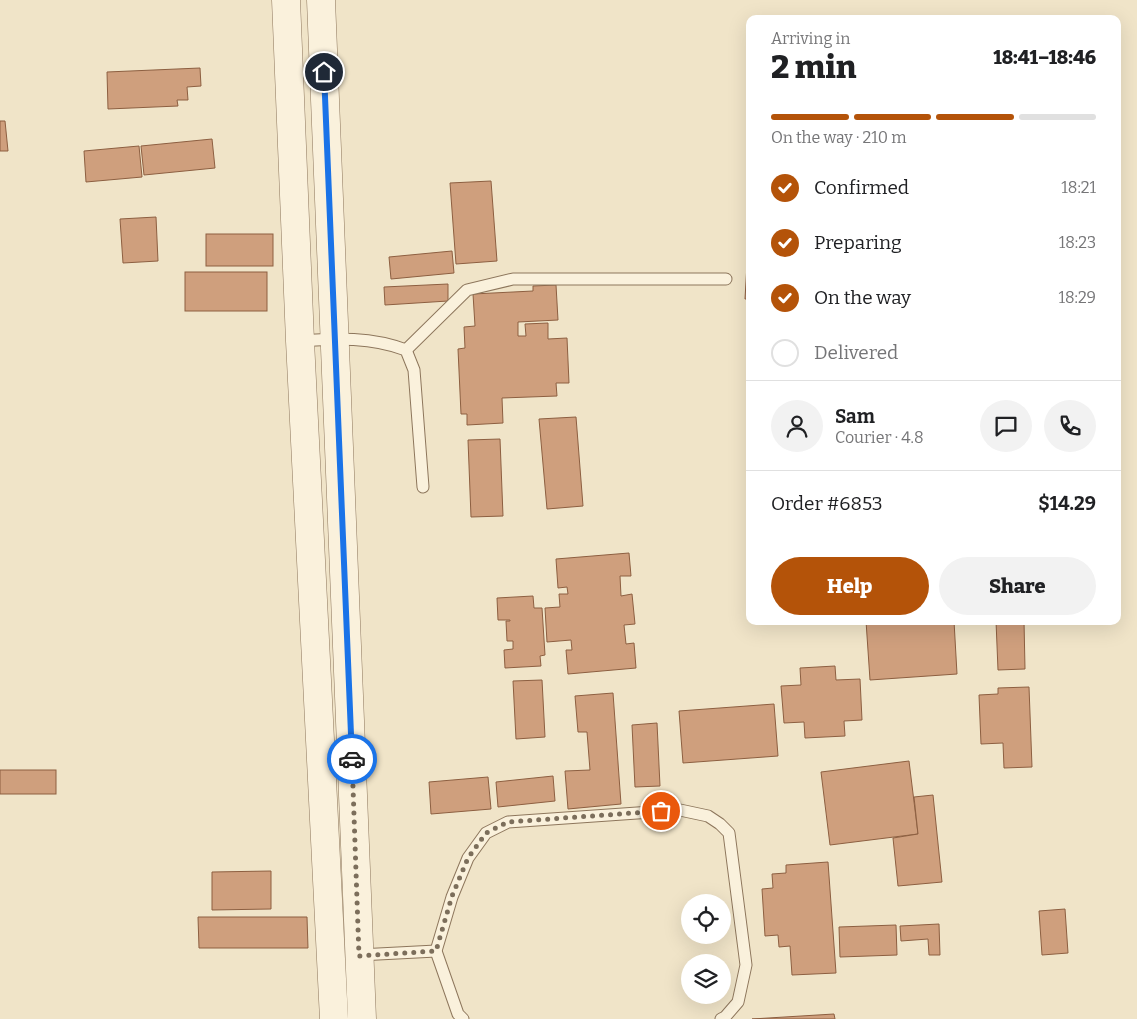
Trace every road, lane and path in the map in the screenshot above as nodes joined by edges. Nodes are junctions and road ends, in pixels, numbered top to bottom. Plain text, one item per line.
1 (286, 0) edge
2 (321, 0) edge
3 (726, 279) dead end
4 (334, 338) junction
5 (300, 341) junction
6 (406, 350) junction
7 (423, 486) dead end
8 (436, 951) junction
9 (359, 956) junction
10 (334, 1019) edge
11 (362, 1019) edge
12 (463, 1019) edge
13 (721, 1019) edge

1 - 5 street
2 - 4 street
3 - 6 lane
4 - 5 lane
4 - 6 lane
4 - 9 street
5 - 10 street
6 - 7 lane
8 - 9 lane
8 - 12 lane
8 - 13 lane
9 - 11 street

